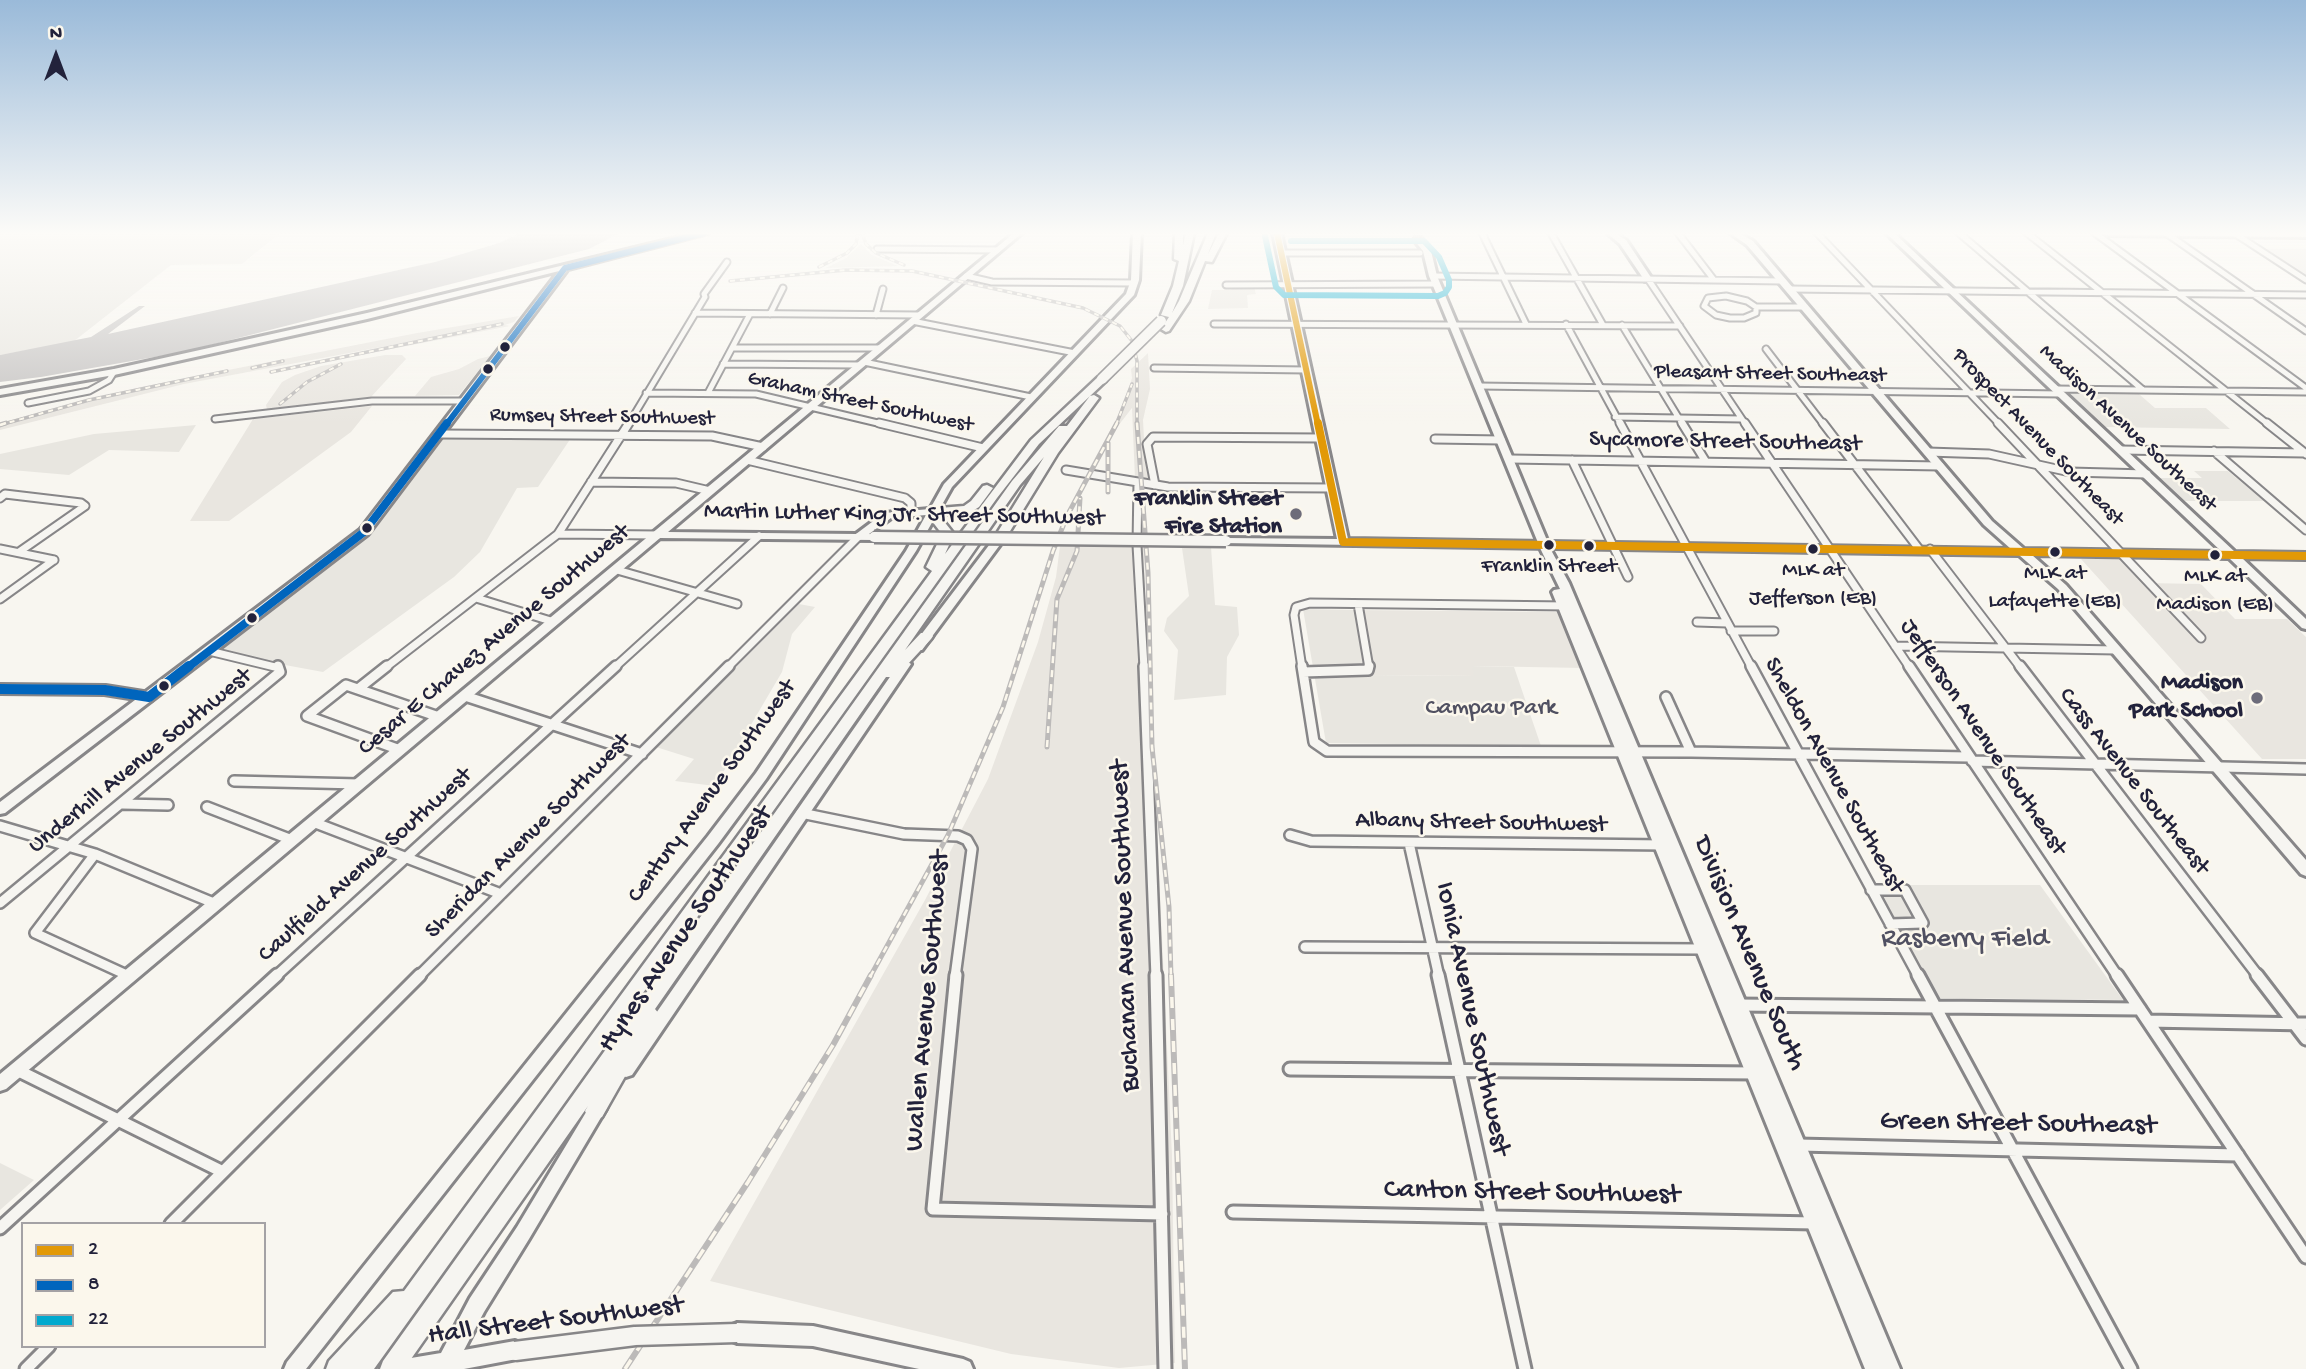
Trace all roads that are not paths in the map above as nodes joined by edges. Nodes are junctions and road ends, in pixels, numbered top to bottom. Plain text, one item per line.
1 (446, 297) edge
2 (543, 297) edge
3 (705, 297) edge
4 (779, 297) edge
5 (881, 297) edge
6 (941, 297) edge
7 (1128, 297) edge
8 (1174, 297) edge
9 (1183, 297) edge
10 (1290, 297) edge
11 (1442, 297) edge
12 (1513, 297) edge
13 (1587, 297) edge
14 (1660, 297) edge
15 (1718, 297) edge
16 (1733, 297) edge
17 (1797, 297) edge
18 (1879, 297) edge
19 (1958, 297) edge
20 (2034, 297) edge
21 (2109, 297) edge
22 (2183, 297) edge
23 (2257, 297) edge
24 (1756, 307) junction
25 (1805, 307) junction
26 (695, 313) junction
27 (750, 314) junction
28 (770, 314) junction
29 (876, 315) junction
30 (916, 318) junction
31 (1214, 324) dead end
32 (1296, 324) junction
33 (1526, 324) junction
34 (1566, 324) junction
35 (1164, 325) junction
36 (1454, 325) junction
37 (1603, 325) junction
38 (1622, 325) junction
39 (1680, 326) junction
40 (2306, 331) edge
41 (732, 348) junction
42 (879, 348) junction
43 (1766, 349) dead end
44 (1075, 353) junction
45 (862, 363) junction
46 (723, 364) junction
47 (1154, 368) dead end
48 (1306, 370) junction
49 (114, 372) junction
50 (1107, 380) junction
51 (1479, 386) junction
52 (1600, 388) junction
53 (1661, 389) junction
54 (1724, 390) junction
55 (1796, 390) junction
56 (2143, 390) junction
57 (2306, 390) edge
58 (2227, 391) junction
59 (0, 392) edge
60 (1878, 392) junction
61 (2058, 392) junction
62 (646, 393) junction
63 (708, 393) junction
64 (1970, 393) junction
65 (1031, 397) junction
66 (1094, 398) junction
67 (464, 401) junction
68 (28, 403) dead end
69 (810, 407) junction
70 (1615, 417) junction
71 (1679, 418) junction
72 (215, 419) dead end
73 (1742, 419) junction
74 (440, 434) junction
75 (621, 435) junction
76 (1321, 438) junction
77 (1435, 439) dead end
78 (1501, 440) junction
79 (1035, 442) junction
80 (763, 447) junction
81 (983, 448) junction
82 (2121, 450) junction
83 (2214, 451) junction
84 (1928, 452) junction
85 (2305, 453) edge
86 (1510, 459) junction
87 (747, 460) junction
88 (1572, 460) junction
89 (1639, 461) junction
90 (1706, 462) junction
91 (1772, 463) junction
92 (1854, 464) junction
93 (1940, 466) junction
94 (2041, 467) junction
95 (1066, 470) dead end
96 (2147, 474) junction
97 (591, 482) junction
98 (1138, 482) junction
99 (1154, 485) junction
100 (1332, 488) junction
101 (710, 491) junction
102 (3, 496) edge
103 (911, 512) junction
104 (932, 512) junction
105 (2306, 530) edge
106 (558, 534) junction
107 (658, 535) junction
108 (759, 536) junction
109 (858, 537) junction
110 (1000, 538) junction
111 (1226, 541) joint
112 (1343, 542) junction
113 (1543, 544) junction
114 (1612, 545) junction
115 (1685, 546) junction
116 (0, 548) edge
117 (1830, 549) junction
118 (1925, 549) junction
119 (2021, 551) junction
120 (19, 552) junction
121 (2122, 552) junction
122 (2233, 555) junction
123 (2306, 556) edge
124 (1550, 562) joint
125 (617, 569) junction
126 (1628, 577) dead end
127 (697, 592) junction
128 (476, 598) junction
129 (0, 599) edge
130 (737, 604) dead end
131 (1358, 604) junction
132 (1568, 606) junction
133 (2303, 620) edge
134 (554, 622) junction
135 (1697, 622) dead end
136 (1729, 627) junction
137 (1774, 631) dead end
138 (893, 635) junction
139 (926, 636) junction
140 (2201, 638) dead end
141 (1895, 646) junction
142 (2005, 647) junction
143 (2116, 650) junction
144 (209, 651) junction
145 (1303, 672) junction
146 (4, 689) edge
147 (358, 689) junction
148 (149, 696) junction
149 (465, 696) junction
150 (1666, 697) dead end
151 (439, 717) junction
152 (848, 721) junction
153 (553, 724) junction
154 (400, 750) junction
155 (1690, 752) junction
156 (1629, 753) junction
157 (642, 754) junction
158 (1798, 755) junction
159 (1970, 759) junction
160 (2095, 764) junction
161 (2216, 766) junction
162 (2306, 769) edge
163 (234, 781) dead end
164 (359, 785) junction
165 (121, 804) junction
166 (168, 804) dead end
167 (207, 807) dead end
168 (0, 809) edge
169 (801, 813) junction
170 (313, 822) junction
171 (0, 826) edge
172 (1290, 835) dead end
173 (292, 840) junction
174 (1409, 843) junction
175 (1666, 845) junction
176 (69, 846) junction
177 (95, 854) junction
178 (406, 859) junction
179 (2306, 870) edge
180 (1871, 890) junction
181 (501, 894) junction
182 (0, 903) edge
183 (216, 904) junction
184 (1890, 924) junction
185 (1305, 947) dead end
186 (1433, 948) junction
187 (1710, 949) junction
188 (687, 950) junction
189 (129, 976) junction
190 (1732, 1005) junction
191 (1936, 1006) junction
192 (2140, 1009) junction
193 (2148, 1021) junction
194 (2300, 1024) edge
195 (2306, 1039) edge
196 (1290, 1069) dead end
197 (17, 1070) junction
198 (1460, 1071) junction
199 (1761, 1073) junction
200 (0, 1084) edge
201 (595, 1111) junction
202 (117, 1120) junction
203 (1798, 1145) junction
204 (2014, 1150) junction
205 (2238, 1154) junction
206 (223, 1172) junction
207 (1234, 1212) dead end
208 (1162, 1214) junction
209 (1491, 1218) junction
210 (173, 1222) edge
211 (1822, 1222) junction
212 (0, 1228) edge
213 (2306, 1257) edge
214 (434, 1267) junction
215 (47, 1348) edge
216 (445, 1366) edge
217 (411, 1368) edge
218 (26, 1369) edge
219 (294, 1369) edge
220 (337, 1369) edge
221 (360, 1369) edge
222 (391, 1369) edge
223 (405, 1369) edge
224 (963, 1369) edge
225 (1166, 1369) edge
226 (1524, 1369) edge
227 (1875, 1369) edge
228 (1890, 1369) edge
229 (2131, 1369) edge

1 - 49 street
2 - 67 main road
3 - 26 street
4 - 28 street
5 - 29 street
6 - 30 main road, Cesar E Chavez Avenue Southwest
7 - 44 main road, Century Avenue Southwest
8 - 35 highway
9 - 35 highway
10 - 32 street
11 - 36 main road, Division Avenue South
12 - 33 street
13 - 37 street
14 - 39 street, Jefferson Avenue Southeast
15 - 24 street
16 - 24 street
17 - 25 main road
18 - 64 street, Prospect Avenue Southeast
19 - 61 main road, Madison Avenue Southeast
20 - 56 street
21 - 58 street
22 - 57 street
23 - 40 street
24 - 25 street
25 - 60 main road
26 - 27 street
26 - 62 street
27 - 28 street
27 - 41 street
28 - 29 street
29 - 30 street
30 - 42 main road, Cesar E Chavez Avenue Southwest
30 - 44 street
31 - 32 street
32 - 36 street
32 - 48 street
33 - 34 street
33 - 36 street
34 - 37 street
34 - 52 street, Sheldon Avenue Southeast
35 - 50 highway
36 - 51 main road, Division Avenue South
37 - 38 street
38 - 39 street
38 - 53 street
39 - 54 street, Jefferson Avenue Southeast
41 - 42 street
41 - 46 street
42 - 45 main road, Cesar E Chavez Avenue Southwest
43 - 55 street, Cass Avenue Southeast
44 - 65 main road, Century Avenue Southwest
45 - 46 street
45 - 65 street
45 - 69 main road, Cesar E Chavez Avenue Southwest
46 - 63 street
47 - 48 street
48 - 76 street
49 - 59 main road
49 - 68 street
50 - 66 highway
50 - 79 highway
51 - 52 street, Pleasant Street Southeast
51 - 78 main road, Division Avenue South
52 - 53 street, Pleasant Street Southeast
52 - 70 street, Sheldon Avenue Southeast
53 - 54 street, Pleasant Street Southeast
53 - 71 street
54 - 55 street, Pleasant Street Southeast
54 - 73 street, Jefferson Avenue Southeast
55 - 60 street, Pleasant Street Southeast
55 - 92 street, Cass Avenue Southeast
56 - 58 street, Pleasant Street Southeast
56 - 61 street, Pleasant Street Southeast
57 - 58 street, Pleasant Street Southeast
58 - 85 street
60 - 64 street, Pleasant Street Southeast
60 - 84 main road
61 - 64 street, Pleasant Street Southeast
61 - 82 main road, Madison Avenue Southeast
62 - 63 street, Graham Street Southwest
62 - 75 street
63 - 69 street, Graham Street Southwest
64 - 94 street, Prospect Avenue Southeast
65 - 81 main road, Century Avenue Southwest
66 - 110 highway
66 - 152 highway
67 - 72 street
67 - 74 main road
69 - 80 main road, Cesar E Chavez Avenue Southwest
69 - 81 street, Graham Street Southwest
70 - 71 street
70 - 89 street, Sheldon Avenue Southeast
71 - 73 street
71 - 90 street
73 - 91 street, Jefferson Avenue Southeast
74 - 75 street, Rumsey Street Southwest
74 - 144 main road
75 - 80 street, Rumsey Street Southwest
75 - 97 street
76 - 99 street
76 - 100 street
77 - 78 street
78 - 86 main road, Division Avenue South
79 - 104 highway
79 - 138 highway
80 - 87 main road, Cesar E Chavez Avenue Southwest
81 - 104 street, Century Avenue Southwest
82 - 83 street
82 - 96 main road, Madison Avenue Southeast
83 - 85 street
83 - 105 street
84 - 93 main road
84 - 94 street
86 - 88 street, Sycamore Street Southeast
86 - 113 main road, Division Avenue South
87 - 101 main road, Cesar E Chavez Avenue Southwest
87 - 103 street
88 - 89 street, Sycamore Street Southeast
88 - 114 street
89 - 90 street, Sycamore Street Southeast
89 - 115 street, Sheldon Avenue Southeast
90 - 91 street, Sycamore Street Southeast
91 - 92 street, Sycamore Street Southeast
91 - 117 street, Jefferson Avenue Southeast
92 - 93 street, Sycamore Street Southeast
92 - 118 street, Cass Avenue Southeast
93 - 119 main road
94 - 96 street
94 - 121 street, Prospect Avenue Southeast
95 - 98 street
96 - 122 main road, Madison Avenue Southeast
97 - 101 street
97 - 106 street
98 - 99 street
98 - 208 street, Buchanan Avenue Southwest
99 - 100 street
100 - 112 street
101 - 107 main road, Cesar E Chavez Avenue Southwest
102 - 120 street
103 - 104 main road, Sheridan Avenue Southwest
103 - 109 main road, Sheridan Avenue Southwest
104 - 138 highway
104 - 219 street, Century Avenue Southwest
106 - 107 street, Martin Luther King Jr. Street Southwest
106 - 128 street
107 - 108 main road, Martin Luther King Jr. Street Southwest
107 - 125 main road, Cesar E Chavez Avenue Southwest
108 - 109 main road, Martin Luther King Jr. Street Southwest
108 - 127 street, Caulfield Avenue Southwest
109 - 110 main road, Martin Luther King Jr. Street Southwest, bridge
109 - 157 street, Sheridan Avenue Southwest
110 - 111 street, Martin Luther King Jr. Street Southwest, bridge
110 - 139 main road, Hynes Avenue Southwest
111 - 112 main road, Martin Luther King Jr. Street Southwest
112 - 113 main road, Martin Luther King Jr. Street Southwest
113 - 114 main road, Martin Luther King Jr. Street Southwest
113 - 124 street, Division Avenue South
114 - 115 main road, Martin Luther King Jr. Street Southwest
114 - 126 street
115 - 117 main road, Martin Luther King Jr. Street Southwest
115 - 136 street, Sheldon Avenue Southeast
116 - 120 street
117 - 118 street
117 - 141 street, Jefferson Avenue Southeast
118 - 119 street
118 - 142 street, Cass Avenue Southeast
119 - 121 main road
119 - 143 main road
120 - 129 street
121 - 122 main road
121 - 140 street, Prospect Avenue Southeast
122 - 123 main road
122 - 133 main road, Madison Avenue Southeast
124 - 132 main road, Division Avenue South
125 - 127 street
125 - 134 main road, Cesar E Chavez Avenue Southwest
127 - 130 street
127 - 153 street, Caulfield Avenue Southwest
128 - 134 street
128 - 147 street
131 - 132 street
131 - 145 street
131 - 145 street
132 - 156 main road, Division Avenue South
134 - 149 main road, Cesar E Chavez Avenue Southwest
135 - 136 street
136 - 137 street
136 - 158 street, Sheldon Avenue Southeast
138 - 214 highway
139 - 152 highway
139 - 169 street, Hynes Avenue Southwest
141 - 142 street
141 - 159 street, Jefferson Avenue Southeast
142 - 143 street
142 - 160 street, Cass Avenue Southeast
143 - 161 main road
144 - 148 main road
144 - 165 street, Underhill Avenue Southwest
145 - 156 street
146 - 148 street
147 - 151 street
147 - 154 street
148 - 168 main road
149 - 151 main road, Cesar E Chavez Avenue Southwest
149 - 153 street
150 - 155 street
151 - 154 main road, Cesar E Chavez Avenue Southwest
152 - 188 highway
153 - 157 street
153 - 178 street, Caulfield Avenue Southwest
154 - 164 main road, Cesar E Chavez Avenue Southwest
155 - 156 street
155 - 158 street
156 - 175 main road, Division Avenue South
157 - 181 street, Sheridan Avenue Southwest
158 - 159 street
158 - 180 street, Sheldon Avenue Southeast
159 - 160 street
159 - 192 street, Jefferson Avenue Southeast
160 - 161 street
160 - 194 street, Cass Avenue Southeast
161 - 162 street
161 - 179 main road
163 - 164 street
164 - 170 main road, Cesar E Chavez Avenue Southwest
165 - 166 street
165 - 176 street, Underhill Avenue Southwest
167 - 173 street
169 - 201 street, Hynes Avenue Southwest
169 - 208 street, Wallen Avenue Southwest
170 - 173 main road, Cesar E Chavez Avenue Southwest
170 - 178 street
171 - 176 street
172 - 174 street, Albany Street Southwest
173 - 183 main road, Cesar E Chavez Avenue Southwest
174 - 175 street, Albany Street Southwest
174 - 186 street, Ionia Avenue Southwest
175 - 187 main road, Division Avenue South
176 - 177 street
176 - 182 street, Underhill Avenue Southwest
177 - 183 street
177 - 189 street
178 - 181 street
178 - 202 street, Caulfield Avenue Southwest
180 - 184 street, Sheldon Avenue Southeast
180 - 184 street
181 - 206 street, Sheridan Avenue Southwest
183 - 189 main road, Cesar E Chavez Avenue Southwest
184 - 191 street, Sheldon Avenue Southeast
185 - 186 street
186 - 187 street
186 - 198 street, Ionia Avenue Southwest
187 - 190 main road, Division Avenue South
188 - 201 highway
188 - 222 highway
189 - 197 main road, Cesar E Chavez Avenue Southwest
190 - 191 street
190 - 199 main road, Division Avenue South
191 - 192 street
191 - 204 street, Sheldon Avenue Southeast
192 - 193 street, Jefferson Avenue Southeast
193 - 194 street
193 - 205 street, Jefferson Avenue Southeast
194 - 195 street, Cass Avenue Southeast
196 - 198 street
197 - 200 main road, Cesar E Chavez Avenue Southwest
197 - 202 street
198 - 199 street
198 - 209 street, Ionia Avenue Southwest
199 - 203 main road, Division Avenue South
199 - 211 main road, Division Avenue South
201 - 216 main road, Hynes Avenue Southwest
202 - 206 street
202 - 212 street, Caulfield Avenue Southwest
203 - 204 street, Green Street Southeast
203 - 211 main road, Division Avenue South
204 - 205 street, Green Street Southeast
204 - 229 street, Sheldon Avenue Southeast
205 - 213 street, Jefferson Avenue Southeast
206 - 210 street, Sheridan Avenue Southwest
207 - 209 street, Canton Street Southwest
208 - 225 street, Buchanan Avenue Southwest
209 - 211 street, Canton Street Southwest
209 - 226 street, Ionia Avenue Southwest
211 - 227 main road, Division Avenue South
211 - 228 main road, Division Avenue South
214 - 220 highway
214 - 221 highway
215 - 218 street
216 - 217 main road, Hall Street Southwest
216 - 224 main road, Hall Street Southwest, bridge
217 - 223 main road, Hall Street Southwest

